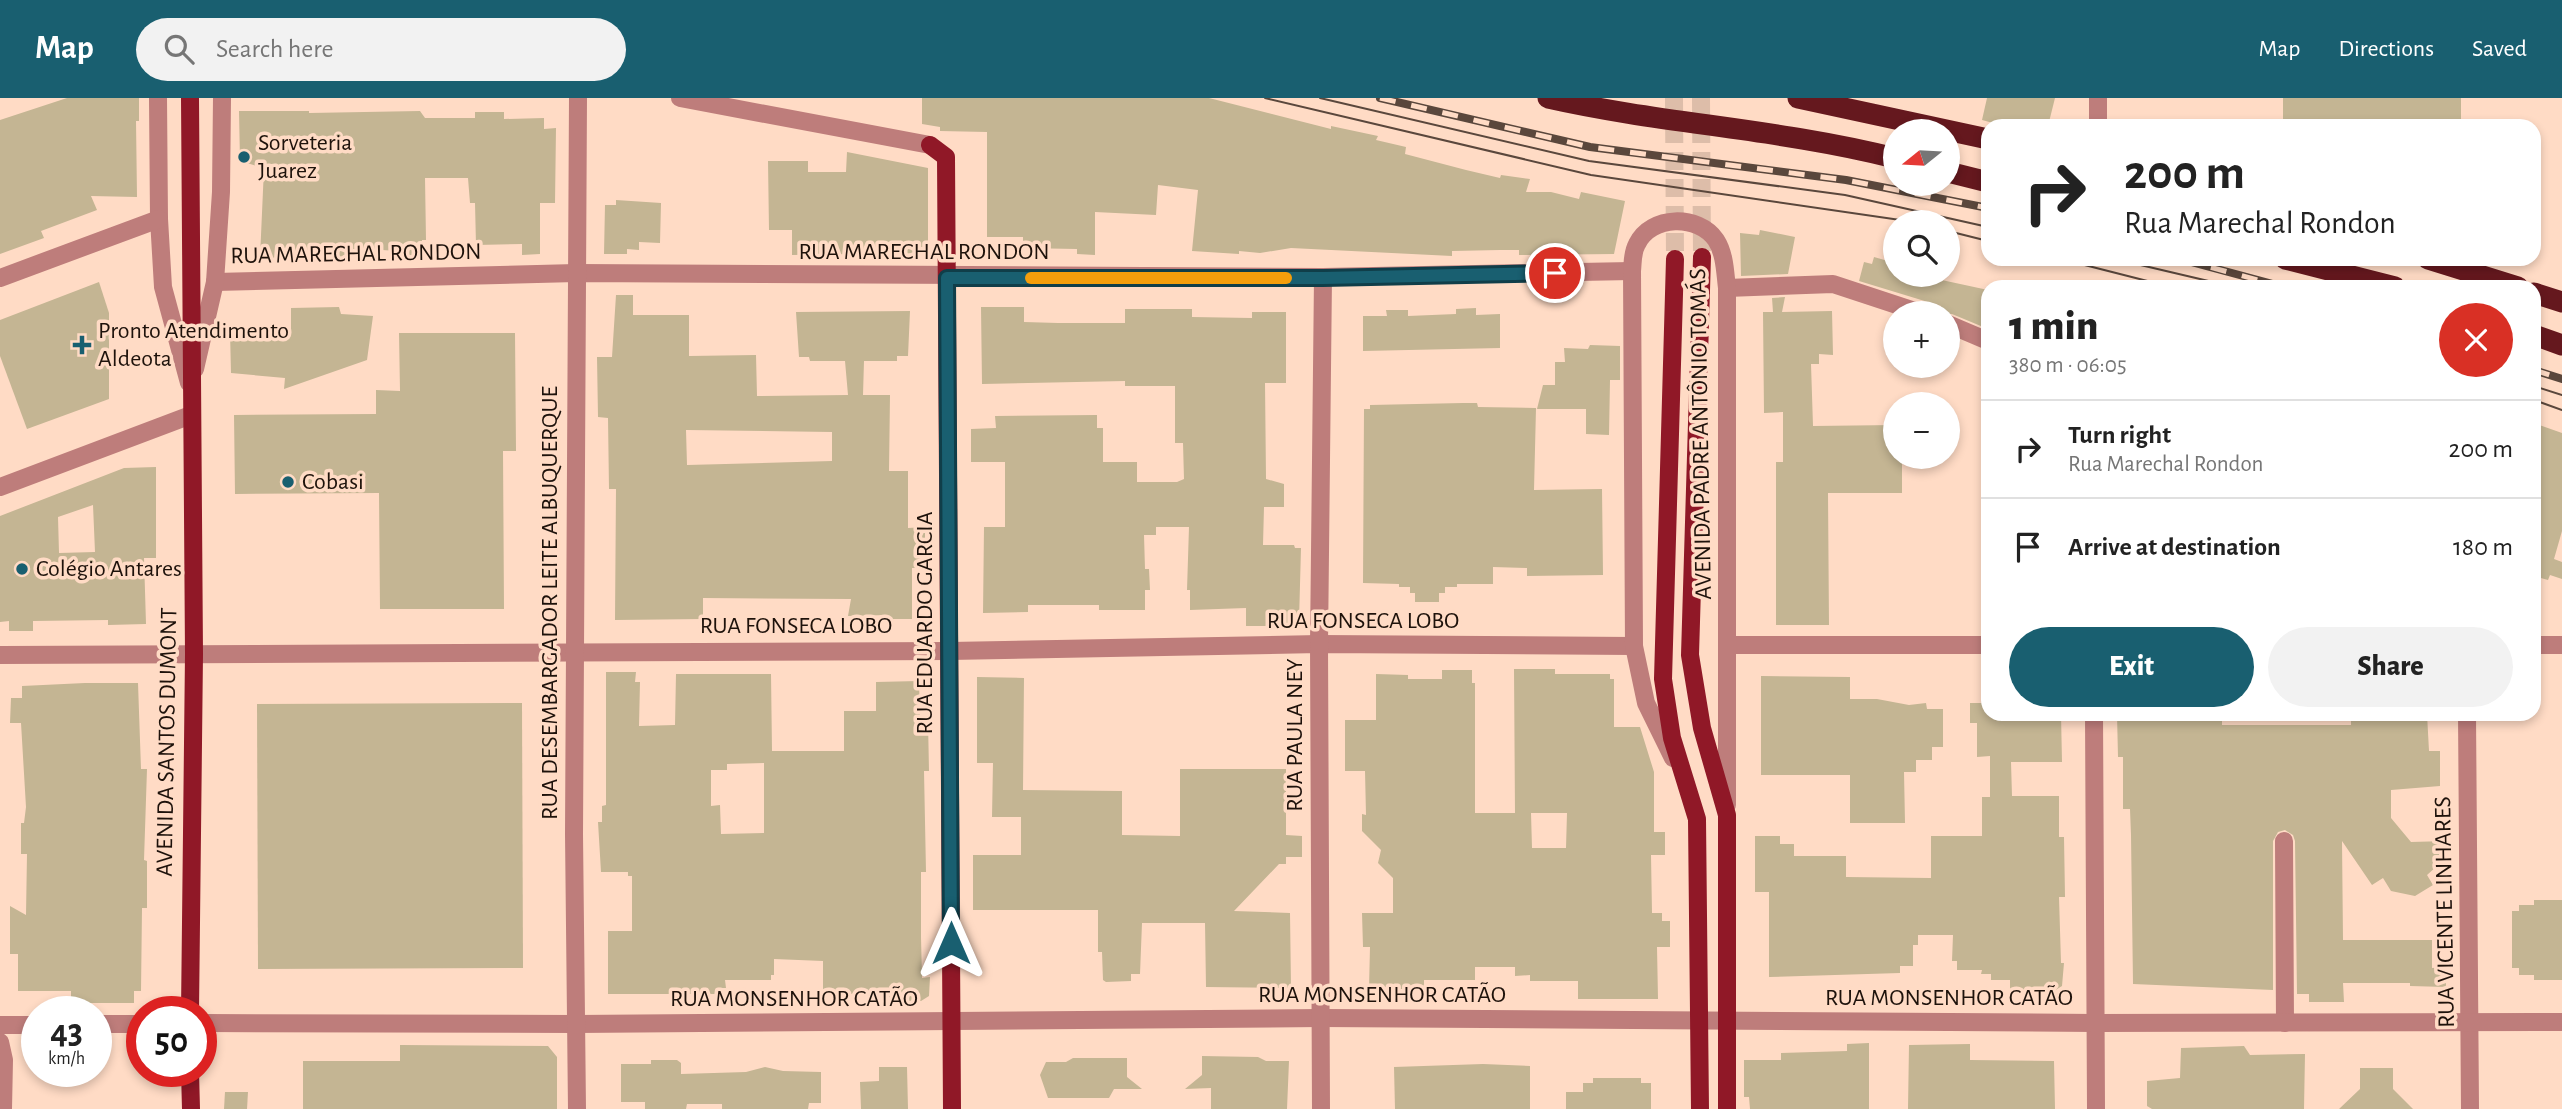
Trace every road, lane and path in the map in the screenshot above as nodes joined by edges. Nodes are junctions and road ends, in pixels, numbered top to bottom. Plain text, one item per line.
1 (158, 98) edge
2 (190, 98) edge
3 (222, 98) edge
4 (578, 98) edge
5 (680, 98) edge
6 (1548, 98) edge
7 (1798, 98) edge
8 (2098, 98) edge
9 (2098, 119) edge
10 (1981, 137) edge
11 (930, 145) joint
12 (1883, 157) edge
13 (1960, 175) edge
14 (1981, 180) edge
15 (159, 219) junction
16 (1702, 257) tunnel mouth
17 (1675, 259) tunnel mouth
18 (2312, 266) edge
19 (2450, 266) edge
20 (1632, 271) junction
21 (576, 274) junction
22 (0, 278) edge
23 (947, 278) junction
24 (1323, 278) junction
25 (2368, 280) edge
26 (2496, 280) edge
27 (215, 282) junction
28 (1727, 288) junction
29 (2541, 295) edge
30 (1885, 301) edge
31 (2562, 302) edge
32 (1960, 329) edge
33 (1981, 338) edge
34 (2541, 338) edge
35 (2562, 345) edge
36 (191, 390) junction
37 (191, 415) junction
38 (0, 487) edge
39 (1319, 644) junction
40 (1728, 645) junction
41 (1981, 645) edge
42 (2541, 645) edge
43 (2562, 645) edge
44 (1634, 646) junction
45 (576, 650) junction
46 (950, 651) junction
47 (194, 654) junction
48 (0, 655) edge
49 (2094, 721) edge
50 (2467, 721) edge
51 (1687, 787) junction
52 (1727, 815) junction
53 (2284, 841) dead end
54 (190, 996) edge
55 (1321, 1018) junction
56 (1700, 1021) junction
57 (1727, 1021) junction
58 (2471, 1022) junction
59 (2562, 1022) edge
60 (217, 1023) edge
61 (952, 1023) junction
62 (2096, 1023) junction
63 (2285, 1023) junction
64 (576, 1024) junction
65 (0, 1025) edge
66 (21, 1025) edge
67 (0, 1042) edge
68 (190, 1087) edge
69 (3, 1109) edge
70 (191, 1109) edge
71 (577, 1109) edge
72 (952, 1109) edge
73 (1321, 1109) edge
74 (1700, 1109) edge
75 (1727, 1109) edge
76 (2096, 1109) edge
77 (2470, 1109) edge

1 - 15 street, AVENIDA SANTOS DUMONT
2 - 36 main road, AVENIDA SANTOS DUMONT
3 - 27 street, AVENIDA SANTOS DUMONT
4 - 21 street, RUA DESEMBARGADOR LEITE ALBUQUERQUE
5 - 11 street
6 - 12 highway
7 - 10 highway
8 - 9 street
11 - 23 main road, RUA EDUARDO GARCIA
13 - 14 highway
15 - 22 street
15 - 36 street, AVENIDA SANTOS DUMONT
16 - 52 main road, AVENIDA PADRE ANTÔNIO TOMÁS
17 - 51 main road, AVENIDA PADRE ANTÔNIO TOMÁS
18 - 25 highway
19 - 26 highway
20 - 24 street, RUA MARECHAL RONDON
20 - 28 street, AVENIDA PADRE ANTÔNIO TOMÁS
20 - 44 street, AVENIDA PADRE ANTÔNIO TOMÁS
21 - 23 street, RUA MARECHAL RONDON
21 - 27 street, RUA MARECHAL RONDON
21 - 45 street, RUA DESEMBARGADOR LEITE ALBUQUERQUE
23 - 24 street, RUA MARECHAL RONDON
23 - 46 main road, RUA EDUARDO GARCIA
24 - 39 street, RUA PAULA NEY
27 - 36 street, AVENIDA SANTOS DUMONT
28 - 30 street
28 - 40 street, AVENIDA PADRE ANTÔNIO TOMÁS
29 - 31 highway
32 - 33 street
34 - 35 highway
36 - 37 main road, AVENIDA SANTOS DUMONT
37 - 38 street
37 - 47 main road, AVENIDA SANTOS DUMONT
39 - 44 street, RUA FONSECA LOBO
39 - 46 street, RUA FONSECA LOBO
39 - 55 street, RUA PAULA NEY
40 - 41 street
40 - 52 street, AVENIDA PADRE ANTÔNIO TOMÁS
42 - 43 street
44 - 51 street, AVENIDA PADRE ANTÔNIO TOMÁS
45 - 46 street, RUA FONSECA LOBO
45 - 47 street, RUA FONSECA LOBO
45 - 64 street, RUA DESEMBARGADOR LEITE ALBUQUERQUE
46 - 61 main road, RUA EDUARDO GARCIA
47 - 48 street, RUA FONSECA LOBO
47 - 54 main road, AVENIDA SANTOS DUMONT
49 - 62 street
50 - 58 street, RUA VICENTE LINHARES
51 - 56 main road, AVENIDA PADRE ANTÔNIO TOMÁS
52 - 57 main road, AVENIDA PADRE ANTÔNIO TOMÁS
53 - 63 street
55 - 56 street, RUA MONSENHOR CATÃO
55 - 61 street, RUA MONSENHOR CATÃO
55 - 73 street, RUA PAULA NEY
56 - 57 street, RUA MONSENHOR CATÃO
56 - 74 main road, AVENIDA PADRE ANTÔNIO TOMÁS
57 - 62 street, RUA MONSENHOR CATÃO
57 - 75 main road, AVENIDA PADRE ANTÔNIO TOMÁS
58 - 59 street, RUA MONSENHOR CATÃO
58 - 63 street, RUA MONSENHOR CATÃO
58 - 77 street, RUA VICENTE LINHARES
60 - 64 street, RUA MONSENHOR CATÃO
61 - 64 street, RUA MONSENHOR CATÃO
61 - 72 main road, RUA EDUARDO GARCIA
62 - 63 street, RUA MONSENHOR CATÃO
62 - 76 street
64 - 71 street, RUA DESEMBARGADOR LEITE ALBUQUERQUE
65 - 66 street
67 - 69 street
68 - 70 main road

